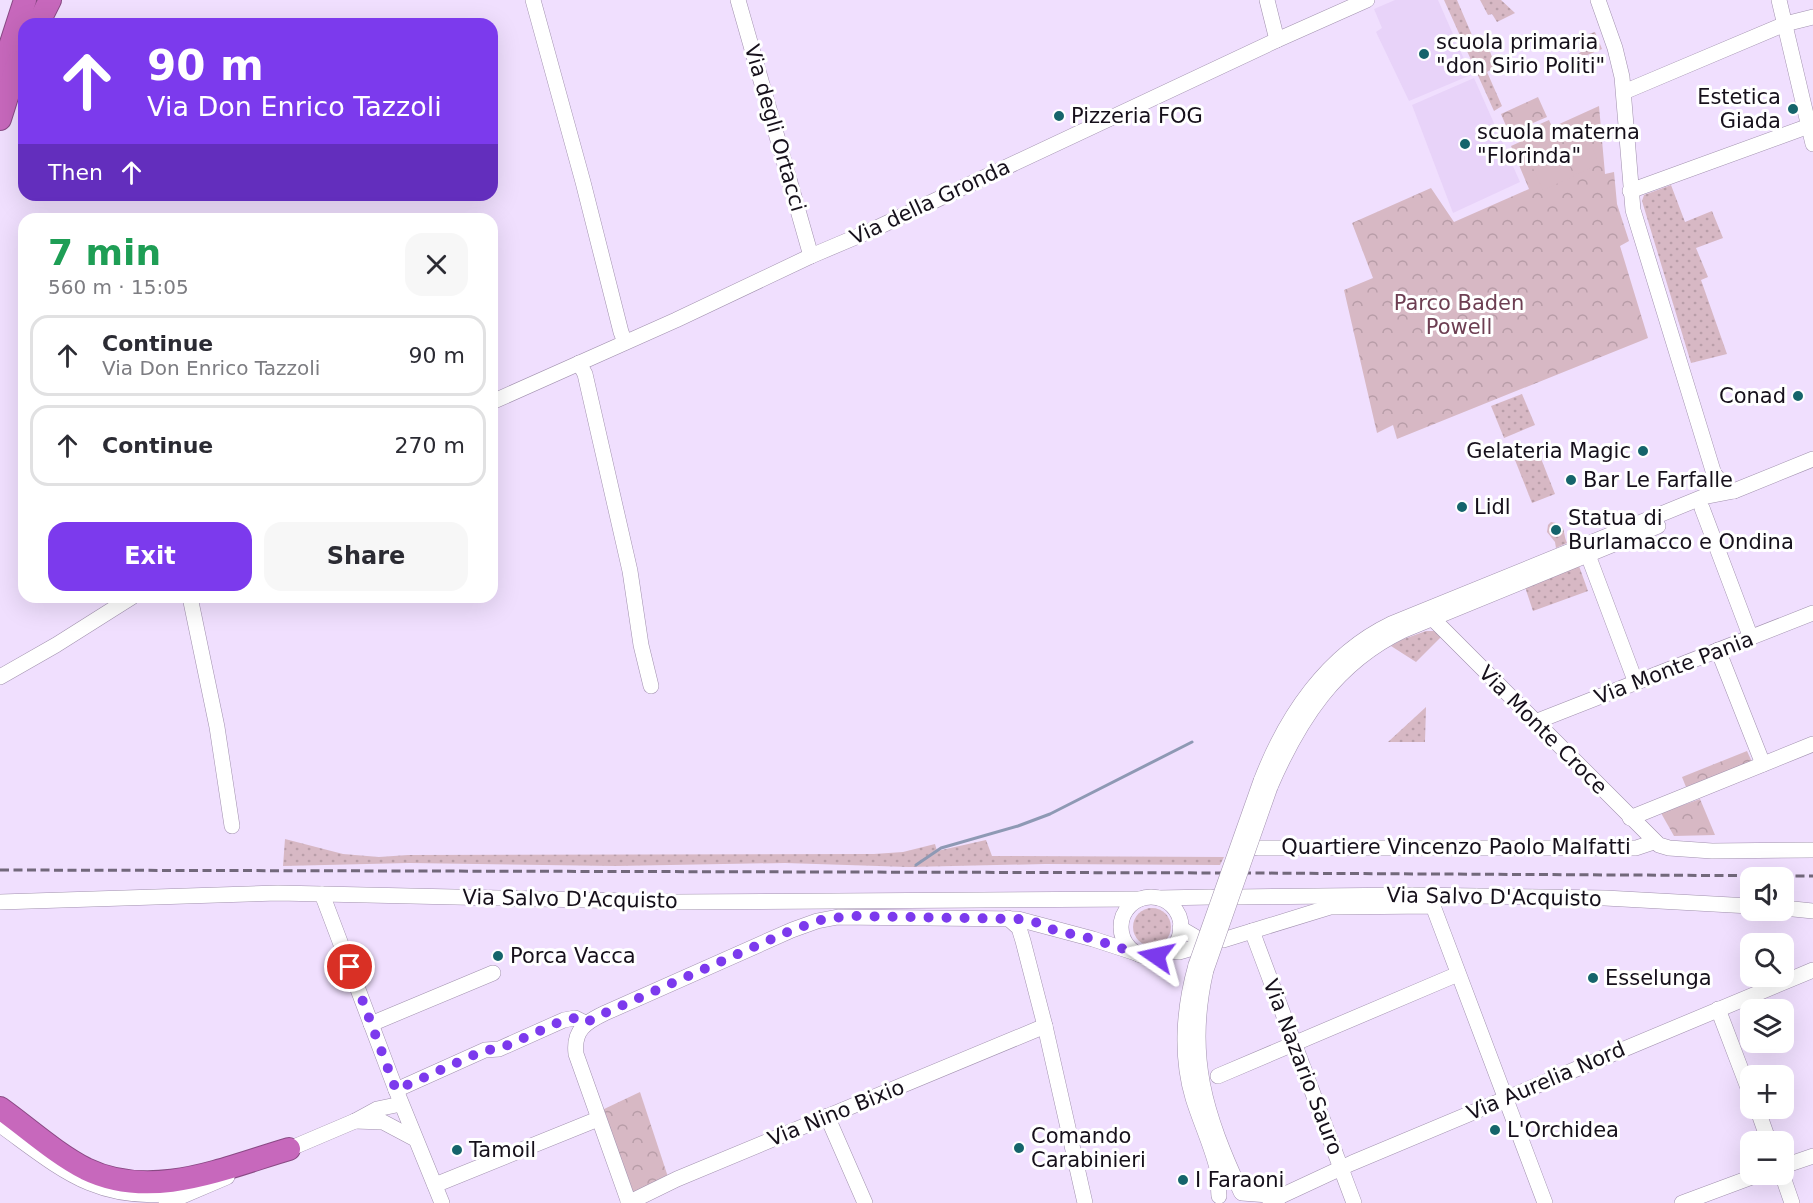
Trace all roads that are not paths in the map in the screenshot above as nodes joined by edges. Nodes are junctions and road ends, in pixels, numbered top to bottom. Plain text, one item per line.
1 (25, 0) edge
2 (38, 0) edge
3 (50, 0) edge
4 (533, 0) edge
5 (738, 0) edge
6 (1267, 0) edge
7 (1367, 0) edge
8 (1598, 0) edge
9 (1779, 0) edge
10 (1813, 17) edge
11 (21, 18) edge
12 (32, 18) edge
13 (41, 18) edge
14 (1785, 24) junction
15 (18, 30) edge
16 (1277, 40) junction
17 (18, 56) edge
18 (18, 62) edge
19 (7, 78) edge
20 (1624, 92) junction
21 (0, 118) edge
22 (1809, 126) junction
23 (1813, 144) edge
24 (1630, 191) junction
25 (811, 256) junction
26 (625, 342) junction
27 (579, 363) junction
28 (498, 399) edge
29 (1813, 459) edge
30 (1714, 474) junction
31 (1734, 490) junction
32 (1702, 503) junction
33 (1588, 555) junction
34 (122, 603) edge
35 (191, 603) edge
36 (1435, 612) junction
37 (1813, 613) edge
38 (1751, 638) junction
39 (1718, 650) junction
40 (0, 677) edge
41 (1636, 683) junction
42 (651, 686) dead end
43 (1535, 722) junction
44 (1813, 744) edge
45 (1763, 764) junction
46 (1630, 818) junction
47 (232, 826) dead end
48 (1654, 842) junction
49 (1258, 848) dead end
50 (1813, 850) edge
51 (322, 894) junction
52 (1237, 897) dead end
53 (1093, 898) junction
54 (1159, 898) junction
55 (1140, 899) junction
56 (0, 902) edge
57 (1740, 906) edge
58 (1794, 909) edge
59 (1811, 910) edge
60 (1008, 918) junction
61 (1122, 921) junction
62 (1180, 924) junction
63 (1054, 930) junction
64 (1252, 931) junction
65 (1093, 939) junction
66 (1223, 940) dead end
67 (1025, 949) junction
68 (1167, 951) junction
69 (1142, 955) junction
70 (1201, 968) junction
71 (1813, 970) edge
72 (493, 973) dead end
73 (1458, 975) junction
74 (1718, 1009) junction
75 (585, 1023) junction
76 (371, 1024) junction
77 (1045, 1026) junction
78 (1293, 1044) junction
79 (1740, 1067) edge
80 (388, 1069) junction
81 (1218, 1076) dead end
82 (1506, 1098) junction
83 (401, 1102) junction
84 (0, 1108) edge
85 (827, 1116) junction
86 (375, 1117) junction
87 (598, 1119) junction
88 (0, 1125) edge
89 (415, 1139) junction
90 (289, 1149) junction
91 (1813, 1156) edge
92 (1794, 1163) edge
93 (1341, 1168) junction
94 (1740, 1181) edge
95 (435, 1185) junction
96 (1786, 1185) edge
97 (197, 1190) junction
98 (1243, 1196) edge
99 (1217, 1199) edge
100 (1276, 1199) edge
101 (166, 1203) edge
102 (442, 1203) edge
103 (629, 1203) edge
104 (866, 1203) edge
105 (1085, 1203) edge
106 (1354, 1203) edge
107 (1545, 1203) edge
108 (1682, 1203) edge
109 (1792, 1203) edge

1 - 11 highway
2 - 12 highway
3 - 13 highway
4 - 26 street
5 - 25 street, Via degli Ortacci
6 - 16 street
7 - 16 street, Via della Gronda
8 - 20 street
9 - 14 street
10 - 14 street
14 - 20 street
14 - 22 street
15 - 19 highway
16 - 25 street, Via della Gronda
17 - 19 highway
18 - 19 highway
19 - 21 highway
20 - 24 street
22 - 23 street
22 - 24 street
24 - 30 street
25 - 26 street, Via della Gronda
26 - 27 street, Via della Gronda
27 - 28 street, Via della Gronda
27 - 42 street
29 - 31 street
30 - 31 street
30 - 32 street
31 - 32 street
32 - 33 street
32 - 36 street
32 - 38 street
33 - 36 street
33 - 41 street
34 - 40 street
35 - 47 street
36 - 43 street, Via Monte Croce
36 - 70 street, bridge
37 - 38 street, Via Monte Pania
38 - 39 street, Via Monte Pania
39 - 41 street, Via Monte Pania
39 - 45 street
41 - 43 street, Via Monte Pania
43 - 46 street, Via Monte Croce
44 - 45 street
45 - 46 street
46 - 48 street, Via Monte Croce
48 - 49 street, Quartiere Vincenzo Paolo Malfatti
48 - 50 street
51 - 53 street, Via Salvo D'Acquisto
51 - 56 street, Via Salvo D'Acquisto
51 - 76 street
52 - 57 street, Via Salvo D'Acquisto
53 - 55 street, Via Salvo D'Acquisto
53 - 61 street
54 - 55 street, Via Salvo D'Acquisto
54 - 62 street
54 - 62 street, Via Salvo D'Acquisto
55 - 61 street
58 - 59 street
60 - 63 street
60 - 67 street
60 - 75 street
61 - 65 street
61 - 69 street
62 - 68 street, Via Salvo D'Acquisto
62 - 68 street
63 - 65 street
63 - 67 street
64 - 66 street
64 - 73 street
64 - 78 street, Via Nazario Sauro
65 - 69 street
67 - 77 street
68 - 69 street
70 - 98 street
70 - 99 street
71 - 74 street, Via Aurelia Nord
72 - 76 street
73 - 78 street
73 - 82 street
74 - 79 street
74 - 82 street, Via Aurelia Nord
75 - 83 street
75 - 87 street
76 - 80 street
77 - 85 street, Via Nino Bixio
77 - 105 street
78 - 81 street
78 - 93 street, Via Nazario Sauro
80 - 83 street
80 - 86 street
82 - 93 street, Via Aurelia Nord
82 - 107 street
83 - 86 street
83 - 89 street
84 - 90 highway
85 - 103 street, Via Nino Bixio
85 - 104 street
86 - 89 street
86 - 90 street
87 - 95 street
87 - 103 street
88 - 97 street
89 - 95 street
90 - 97 street
91 - 92 street
93 - 100 street, Via Aurelia Nord
93 - 106 street, Via Nazario Sauro
94 - 108 street
95 - 102 street
96 - 109 street
97 - 101 street
98 - 99 street, Via Aurelia Nord
98 - 100 street, Via Aurelia Nord

